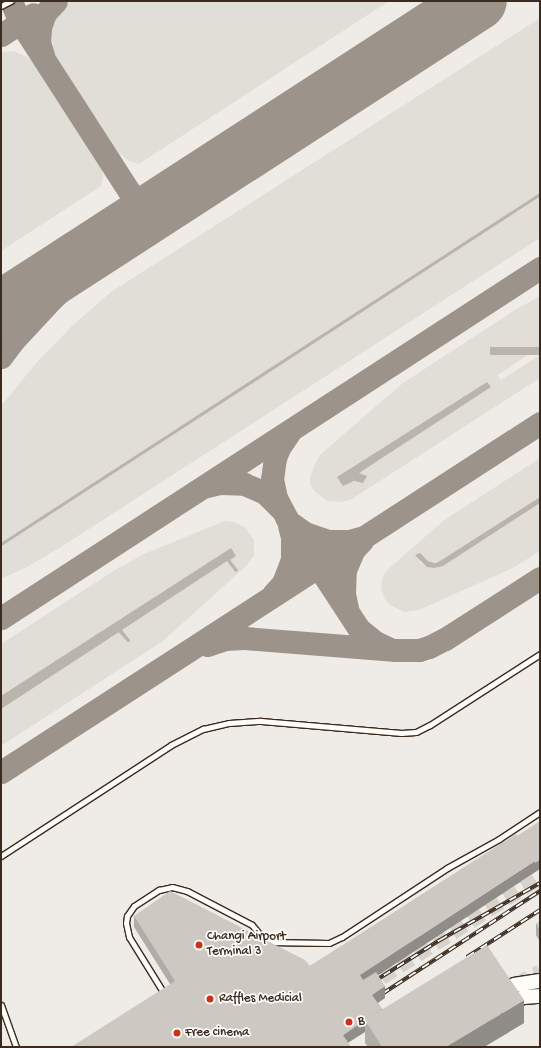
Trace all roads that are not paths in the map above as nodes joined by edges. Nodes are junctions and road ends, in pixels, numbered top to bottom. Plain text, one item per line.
1 (11, 1) edge
2 (1, 6) edge
3 (540, 654) edge
4 (540, 812) edge
5 (1, 856) edge
6 (540, 981) edge
7 (514, 985) edge
8 (540, 996) edge
9 (168, 1000) edge
10 (1, 1004) edge
11 (501, 1020) edge
12 (16, 1047) edge

1 - 2 lane
3 - 5 lane
4 - 9 lane
6 - 7 main road
8 - 11 main road
10 - 12 lane

